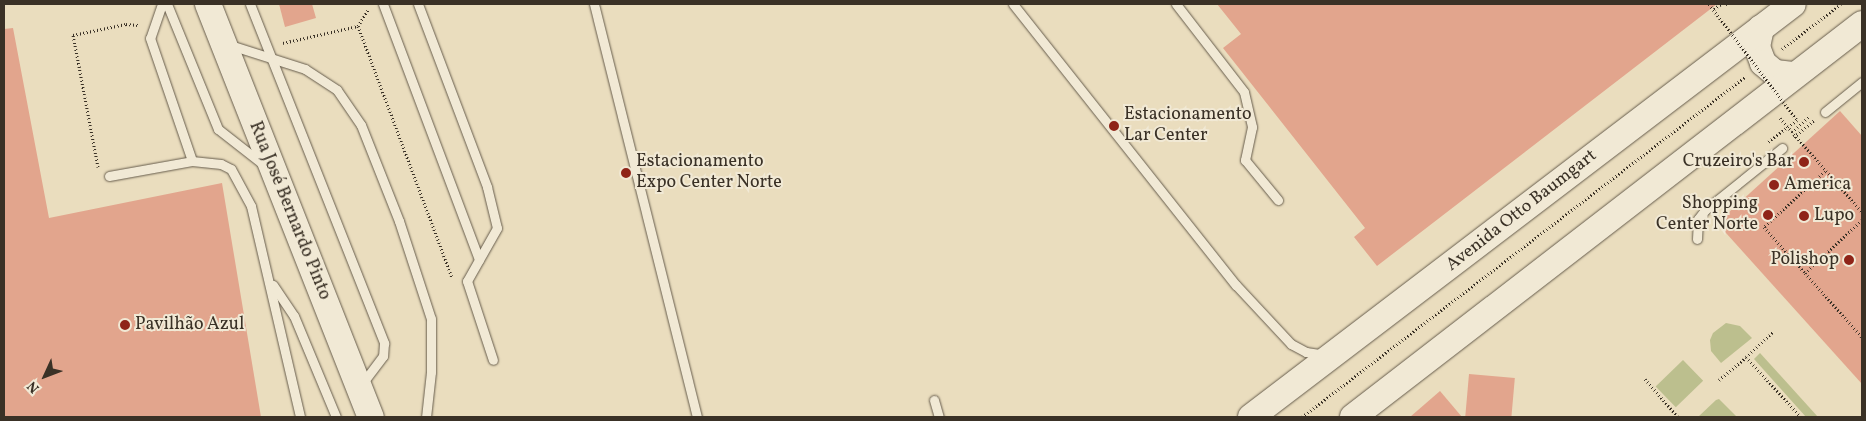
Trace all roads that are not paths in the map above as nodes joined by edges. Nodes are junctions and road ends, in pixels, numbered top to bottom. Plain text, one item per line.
1 (162, 4) edge
2 (167, 4) edge
3 (208, 4) edge
4 (250, 4) edge
5 (383, 4) edge
6 (418, 4) edge
7 (594, 4) edge
8 (1013, 4) edge
9 (1176, 4) edge
10 (1792, 4) edge
11 (1862, 24) edge
12 (1761, 28) junction
13 (223, 43) junction
14 (271, 58) junction
15 (1722, 58) junction
16 (1758, 67) junction
17 (1795, 75) junction
18 (1862, 82) edge
19 (1757, 104) junction
20 (1825, 112) road end
21 (1782, 148) road end
22 (192, 161) junction
23 (274, 173) junction
24 (109, 176) road end
25 (1278, 200) dead end
26 (1697, 240) dead end
27 (479, 260) junction
28 (269, 280) junction
29 (1332, 356) junction
30 (493, 360) dead end
31 (360, 388) junction
32 (934, 400) dead end
33 (300, 417) edge
34 (336, 417) edge
35 (372, 417) edge
36 (426, 417) edge
37 (697, 417) edge
38 (939, 417) edge
39 (1251, 417) edge
40 (1353, 417) edge

1 - 22 lane
2 - 23 lane
3 - 13 main road, Rua José Bernardo Pinto
4 - 14 lane
5 - 27 lane
6 - 27 lane
7 - 37 lane
8 - 29 lane
9 - 25 lane
10 - 12 main road, Avenida Otto Baumgart
11 - 17 main road
12 - 15 main road, Avenida Otto Baumgart
12 - 16 main road
13 - 14 lane
13 - 23 main road, Rua José Bernardo Pinto
14 - 31 lane
14 - 36 lane
15 - 16 main road
15 - 29 main road, Avenida Otto Baumgart
16 - 17 main road
16 - 19 main road
17 - 19 main road
18 - 20 lane
19 - 40 main road
21 - 26 lane
22 - 24 lane
22 - 28 lane
23 - 31 main road, Rua José Bernardo Pinto
27 - 30 lane
28 - 33 lane
28 - 34 lane
29 - 39 main road, Avenida Otto Baumgart
31 - 35 main road, Rua José Bernardo Pinto
32 - 38 lane

